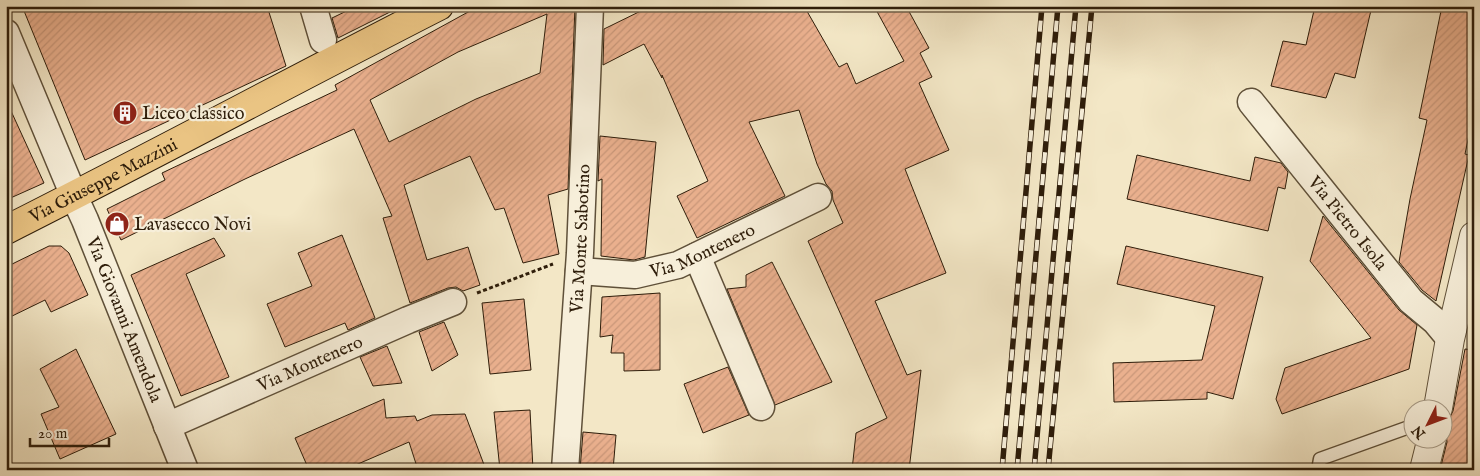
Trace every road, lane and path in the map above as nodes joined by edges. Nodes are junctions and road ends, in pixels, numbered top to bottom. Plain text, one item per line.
1 (439, 6) edge
2 (590, 6) edge
3 (321, 9) edge
4 (6, 33) edge
5 (323, 40) dead end
6 (1251, 102) dead end
7 (74, 196) junction
8 (818, 197) dead end
9 (6, 230) edge
10 (1474, 236) edge
11 (697, 256) junction
12 (580, 262) junction
13 (1467, 300) edge
14 (453, 302) joint
15 (1450, 339) junction
16 (1440, 398) edge
17 (761, 407) dead end
18 (167, 426) junction
19 (1402, 430) edge
20 (1430, 448) edge
21 (185, 470) edge
22 (565, 470) edge
23 (1318, 470) edge
24 (1424, 470) edge

1 - 7 main road, Via Giuseppe Mazzini
2 - 12 street, Via Monte Sabotino
3 - 5 street
4 - 7 street, Via Giovanni Amendola
6 - 15 street, Via Pietro Isola
7 - 9 main road, Via Giuseppe Mazzini
7 - 18 street, Via Giovanni Amendola
8 - 11 street, Via Montenero
10 - 13 street
11 - 12 street, Via Montenero
11 - 17 street
12 - 14 path
12 - 22 street, Via Monte Sabotino
13 - 15 street
14 - 18 street, Via Montenero
15 - 16 street
18 - 21 street, Via Giovanni Amendola
19 - 23 lane
20 - 24 street

